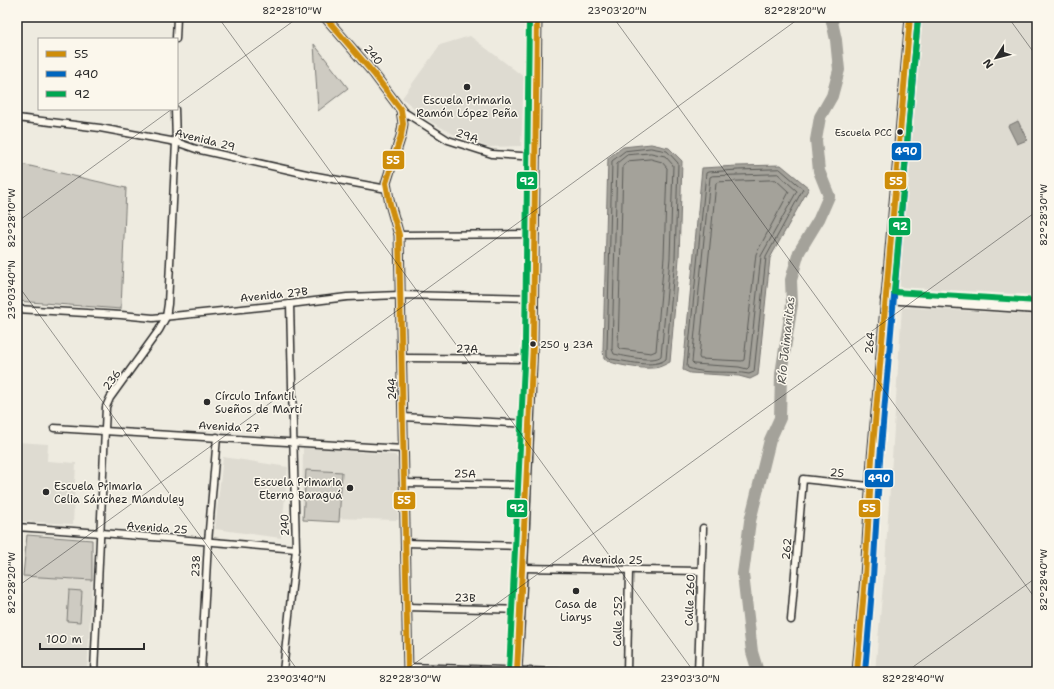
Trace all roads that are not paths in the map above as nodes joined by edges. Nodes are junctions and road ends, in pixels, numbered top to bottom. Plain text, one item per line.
1 (177, 17) edge
2 (325, 17) edge
3 (537, 17) edge
4 (910, 17) edge
5 (176, 38) edge
6 (175, 110) edge
7 (400, 110) junction
8 (17, 118) edge
9 (176, 142) junction
10 (536, 157) junction
11 (387, 189) junction
12 (535, 234) junction
13 (399, 235) junction
14 (400, 295) junction
15 (534, 298) junction
16 (885, 299) junction
17 (290, 304) junction
18 (17, 309) edge
19 (1037, 309) edge
20 (166, 317) junction
21 (402, 358) junction
22 (532, 359) junction
23 (403, 417) junction
24 (530, 424) junction
25 (54, 428) dead end
26 (104, 432) junction
27 (217, 437) junction
28 (294, 442) junction
29 (403, 449) junction
30 (803, 479) joint
31 (403, 483) junction
32 (526, 485) junction
33 (869, 486) junction
34 (17, 527) edge
35 (703, 528) dead end
36 (100, 534) junction
37 (208, 542) junction
38 (404, 543) junction
39 (524, 546) junction
40 (296, 549) junction
41 (523, 568) junction
42 (629, 571) junction
43 (700, 571) junction
44 (407, 607) junction
45 (521, 610) junction
46 (791, 620) dead end
47 (408, 670) edge
48 (94, 672) edge
49 (201, 672) edge
50 (283, 672) edge
51 (517, 672) edge
52 (559, 672) edge
53 (627, 672) edge
54 (698, 672) edge
55 (857, 672) edge

1 - 5 street
2 - 7 street, 240
3 - 10 street
4 - 16 street, 264
6 - 9 street, 236
7 - 10 street, 29A
7 - 11 street, 244
8 - 9 street, Avenida 29
9 - 11 street, Avenida 29
9 - 20 street, 236
10 - 12 street
11 - 13 street, 244
12 - 13 street
12 - 15 street
13 - 14 street, 244
14 - 15 street, Avenida 27B
14 - 17 street, Avenida 27B
14 - 21 street, 244
15 - 22 street
16 - 19 street
16 - 33 street, 264
17 - 20 street, Avenida 27B
17 - 28 street, 240
18 - 20 street, Avenida 27B
20 - 26 street, 236
21 - 22 street, 27A
21 - 23 street, 244
22 - 24 street
23 - 24 street
23 - 29 street, 244
24 - 32 street
25 - 26 street, Avenida 27
26 - 27 street, Avenida 27
26 - 36 street, 236
27 - 28 street, Avenida 27
27 - 37 street, 238
28 - 29 street, Avenida 27
28 - 40 street, 240
29 - 31 street, 244
30 - 33 street, 25
30 - 46 street, 262
31 - 32 street, 25A
31 - 38 street, 244
32 - 39 street
33 - 55 street, 264
34 - 36 street, Avenida 25
35 - 43 street, Calle 260
36 - 37 street, Avenida 25
36 - 48 street, 236
37 - 40 street, Avenida 25
37 - 49 street, 238
38 - 39 street
38 - 44 street, 244
39 - 41 street
40 - 50 street, 240
41 - 42 street, Avenida 25
41 - 45 street
42 - 43 street, Avenida 25
42 - 53 street, Calle 252
43 - 54 street, Calle 260
44 - 45 street, 23B
44 - 47 street, 244
45 - 51 street
47 - 51 street
51 - 52 street

